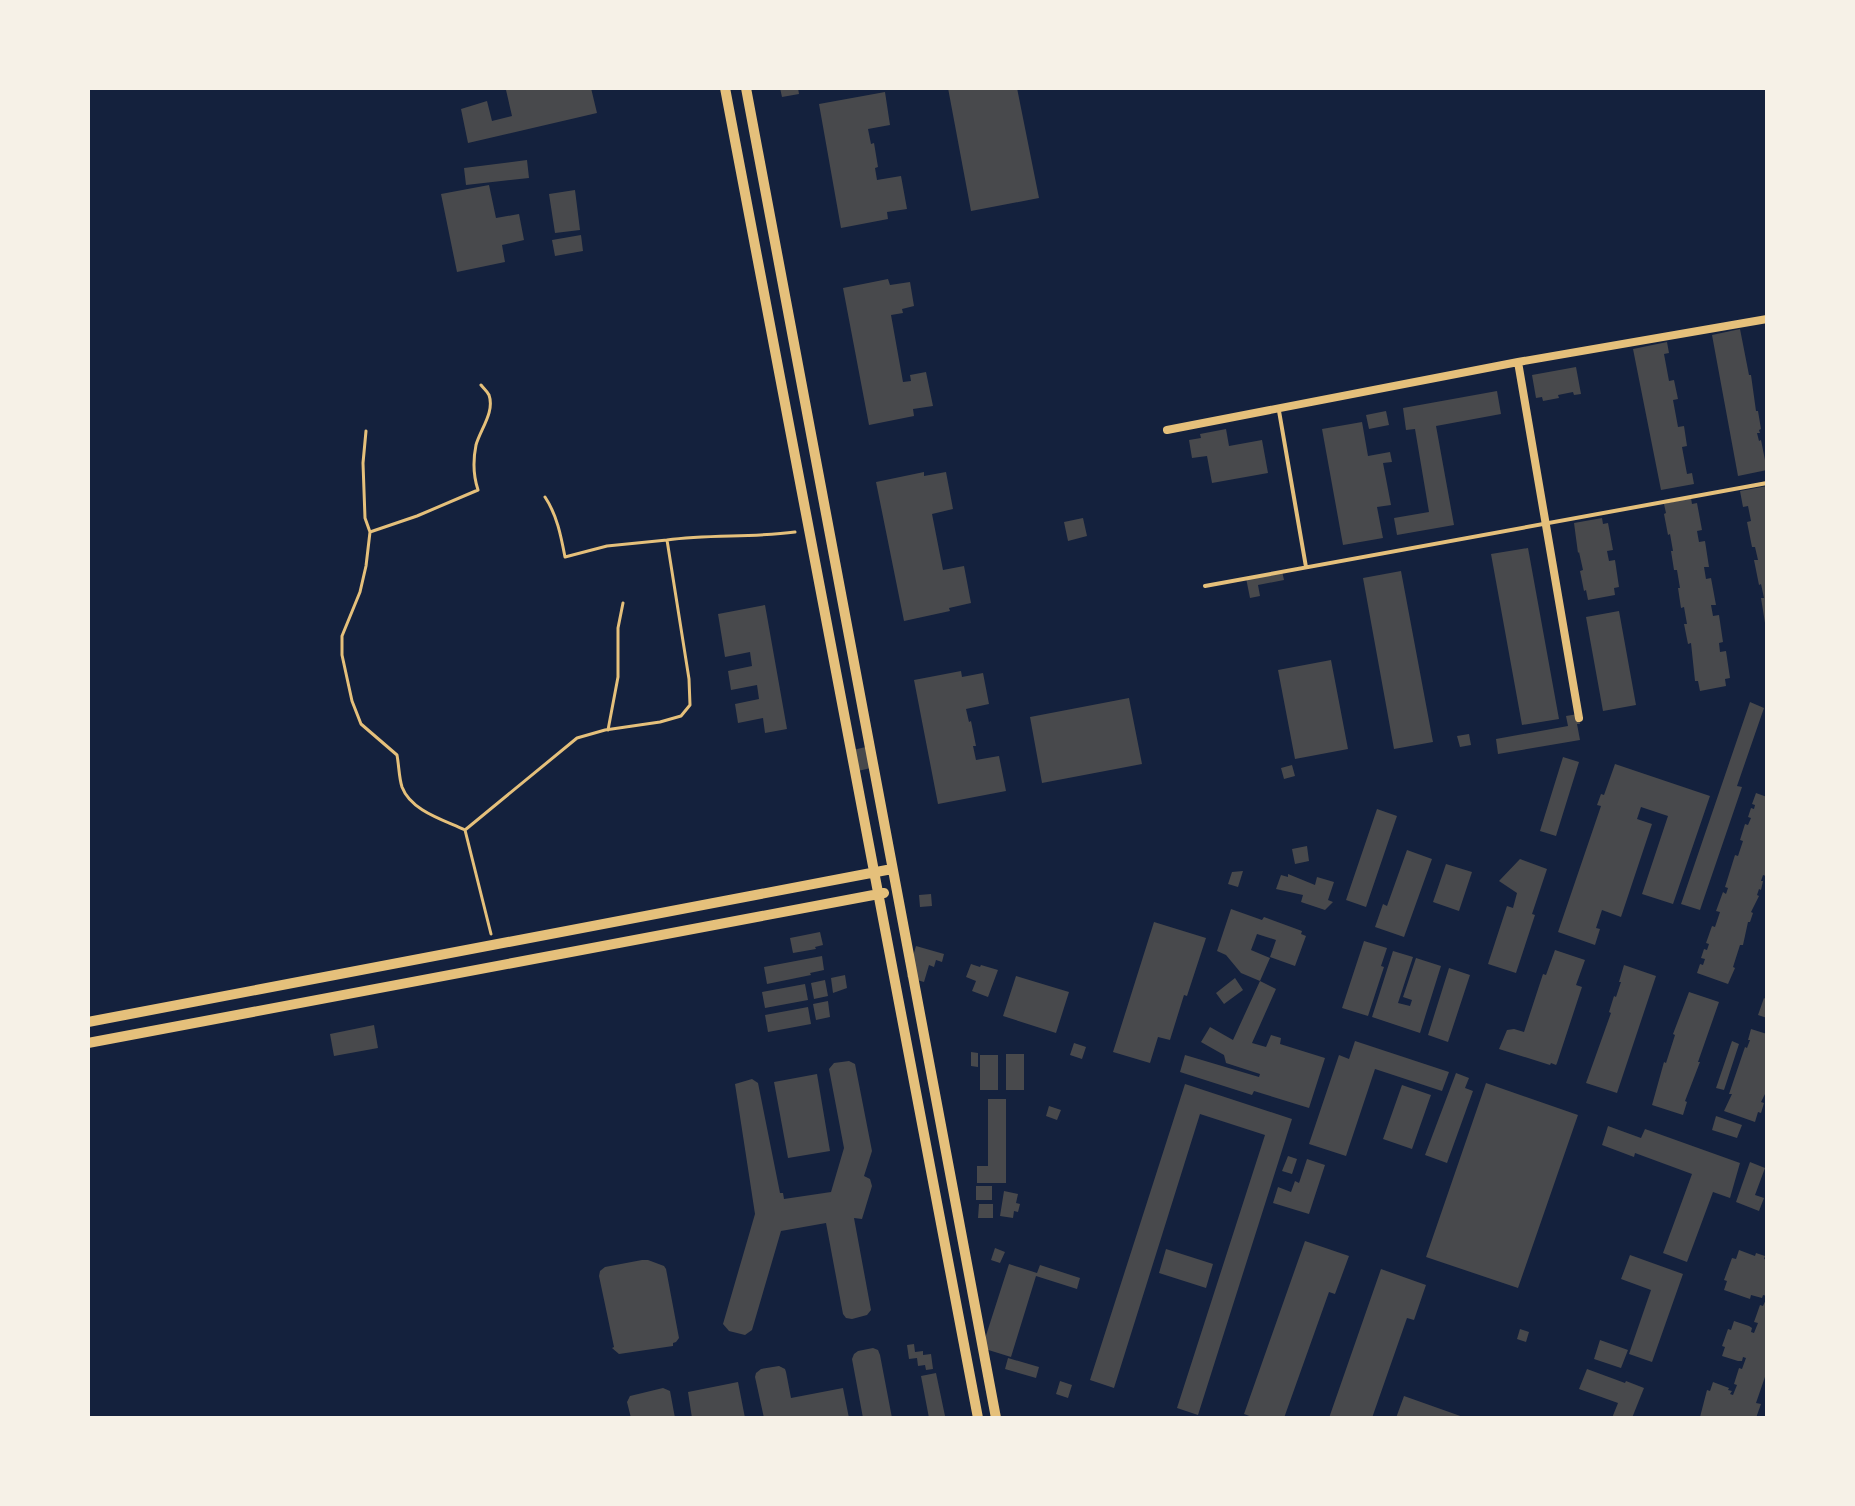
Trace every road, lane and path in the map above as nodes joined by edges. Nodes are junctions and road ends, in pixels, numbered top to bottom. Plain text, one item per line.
1 (725, 88) edge
2 (746, 88) edge
3 (1767, 319) edge
4 (1518, 362) junction
5 (481, 385) dead end
6 (1279, 408) junction
7 (1167, 430) dead end
8 (366, 431) dead end
9 (1767, 483) edge
10 (545, 497) dead end
11 (1545, 523) junction
12 (810, 530) junction
13 (370, 532) junction
14 (667, 540) junction
15 (1306, 567) junction
16 (1205, 586) dead end
17 (623, 603) dead end
18 (1579, 718) dead end
19 (608, 730) junction
20 (465, 830) junction
21 (892, 869) junction
22 (875, 873) junction
23 (896, 890) junction
24 (879, 894) junction
25 (493, 946) junction
26 (88, 1022) edge
27 (88, 1043) edge
28 (978, 1418) edge
29 (996, 1418) edge

1 - 12 street
2 - 21 street
3 - 4 street
4 - 6 street
4 - 11 street
5 - 13 path
6 - 7 street
6 - 15 lane
8 - 13 path
9 - 11 lane
10 - 14 path
11 - 15 lane
11 - 18 street
12 - 14 path
12 - 22 street
13 - 20 path
14 - 19 path
15 - 16 lane
17 - 19 path
19 - 20 path
20 - 25 path
21 - 22 street
21 - 23 street
22 - 24 street
22 - 25 street
23 - 24 street
23 - 29 street
24 - 27 street
24 - 28 street
25 - 26 street

